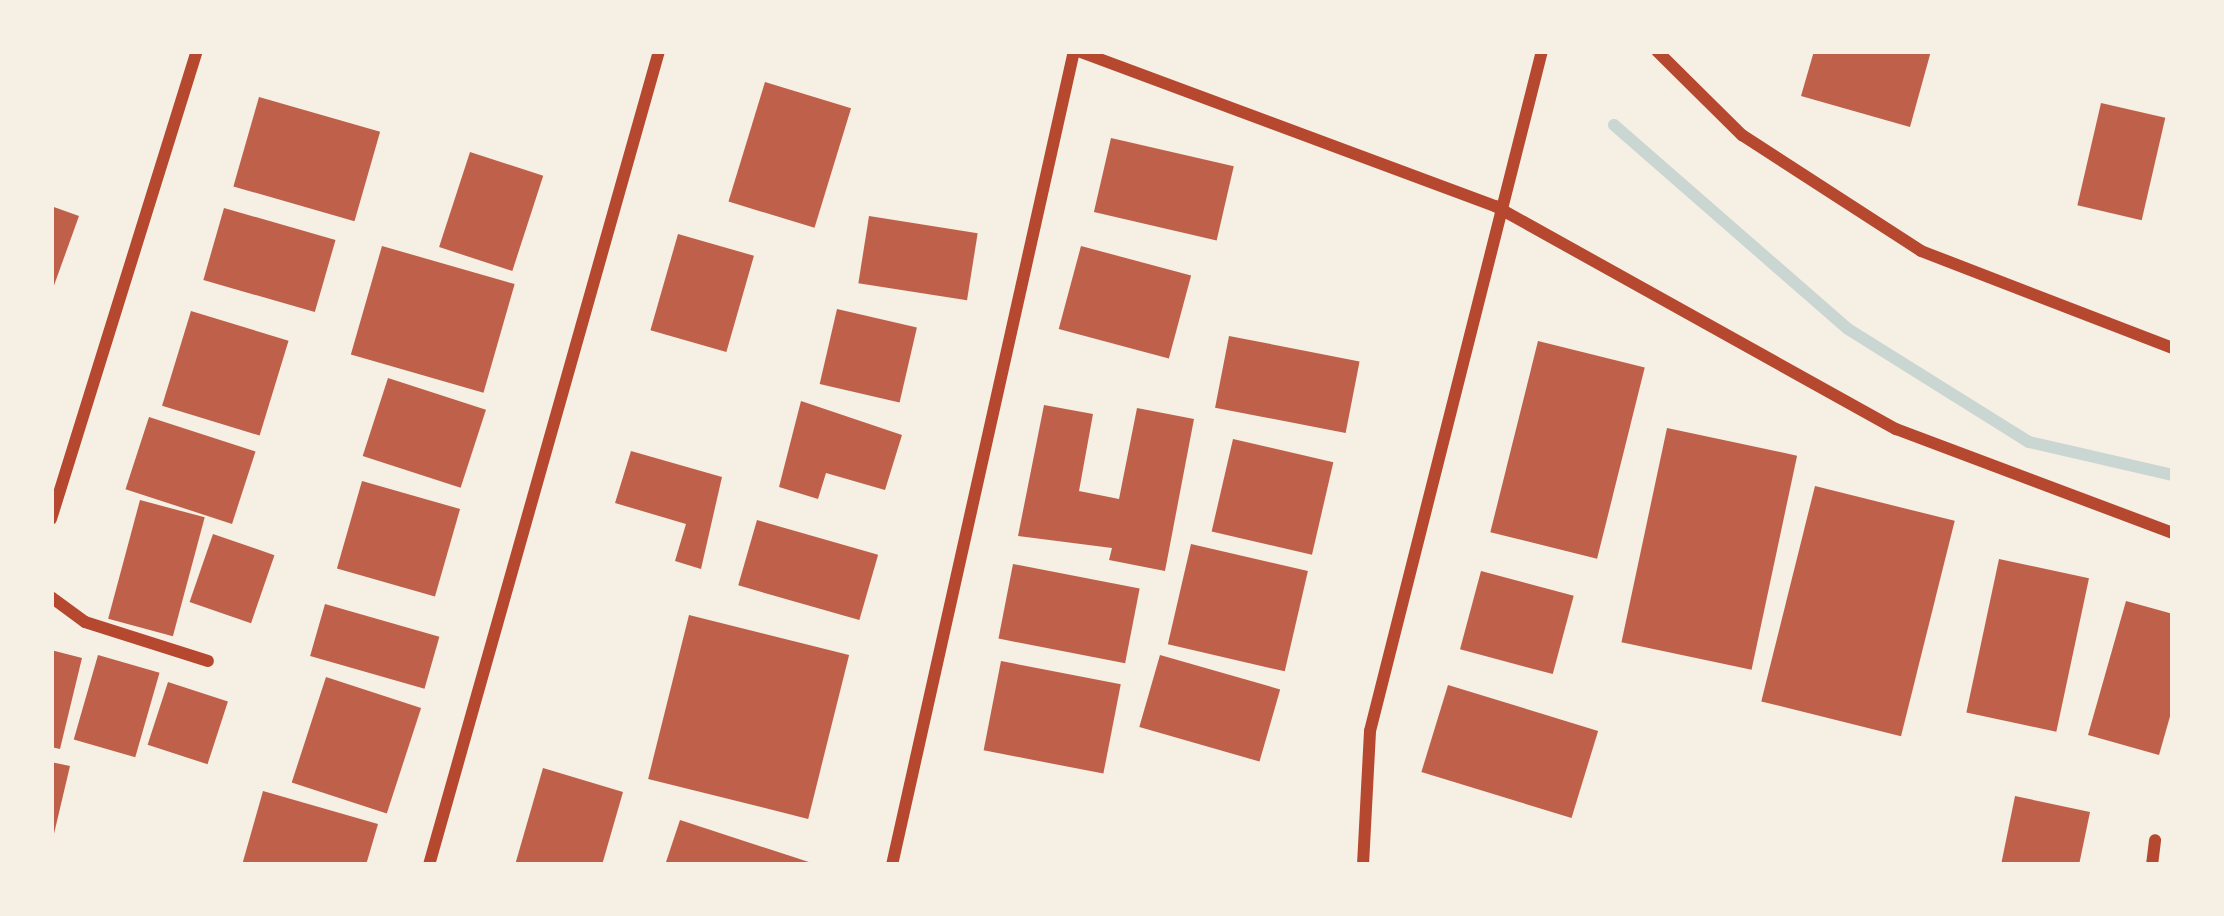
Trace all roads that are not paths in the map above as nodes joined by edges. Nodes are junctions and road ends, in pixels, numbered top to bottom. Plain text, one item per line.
1 (197, 51) edge
2 (659, 51) edge
3 (1076, 51) edge
4 (1542, 51) edge
5 (1657, 51) edge
6 (1495, 206) junction
7 (2173, 348) edge
8 (51, 519) edge
9 (2173, 533) edge
10 (51, 597) edge
11 (208, 661) dead end
12 (2155, 840) dead end
13 (429, 865) edge
14 (892, 865) edge
15 (1363, 865) edge
16 (2152, 865) edge

1 - 8 street
2 - 13 street
3 - 6 street
3 - 14 street
4 - 6 street
5 - 7 street
6 - 9 street
6 - 15 street
10 - 11 street
12 - 16 street

